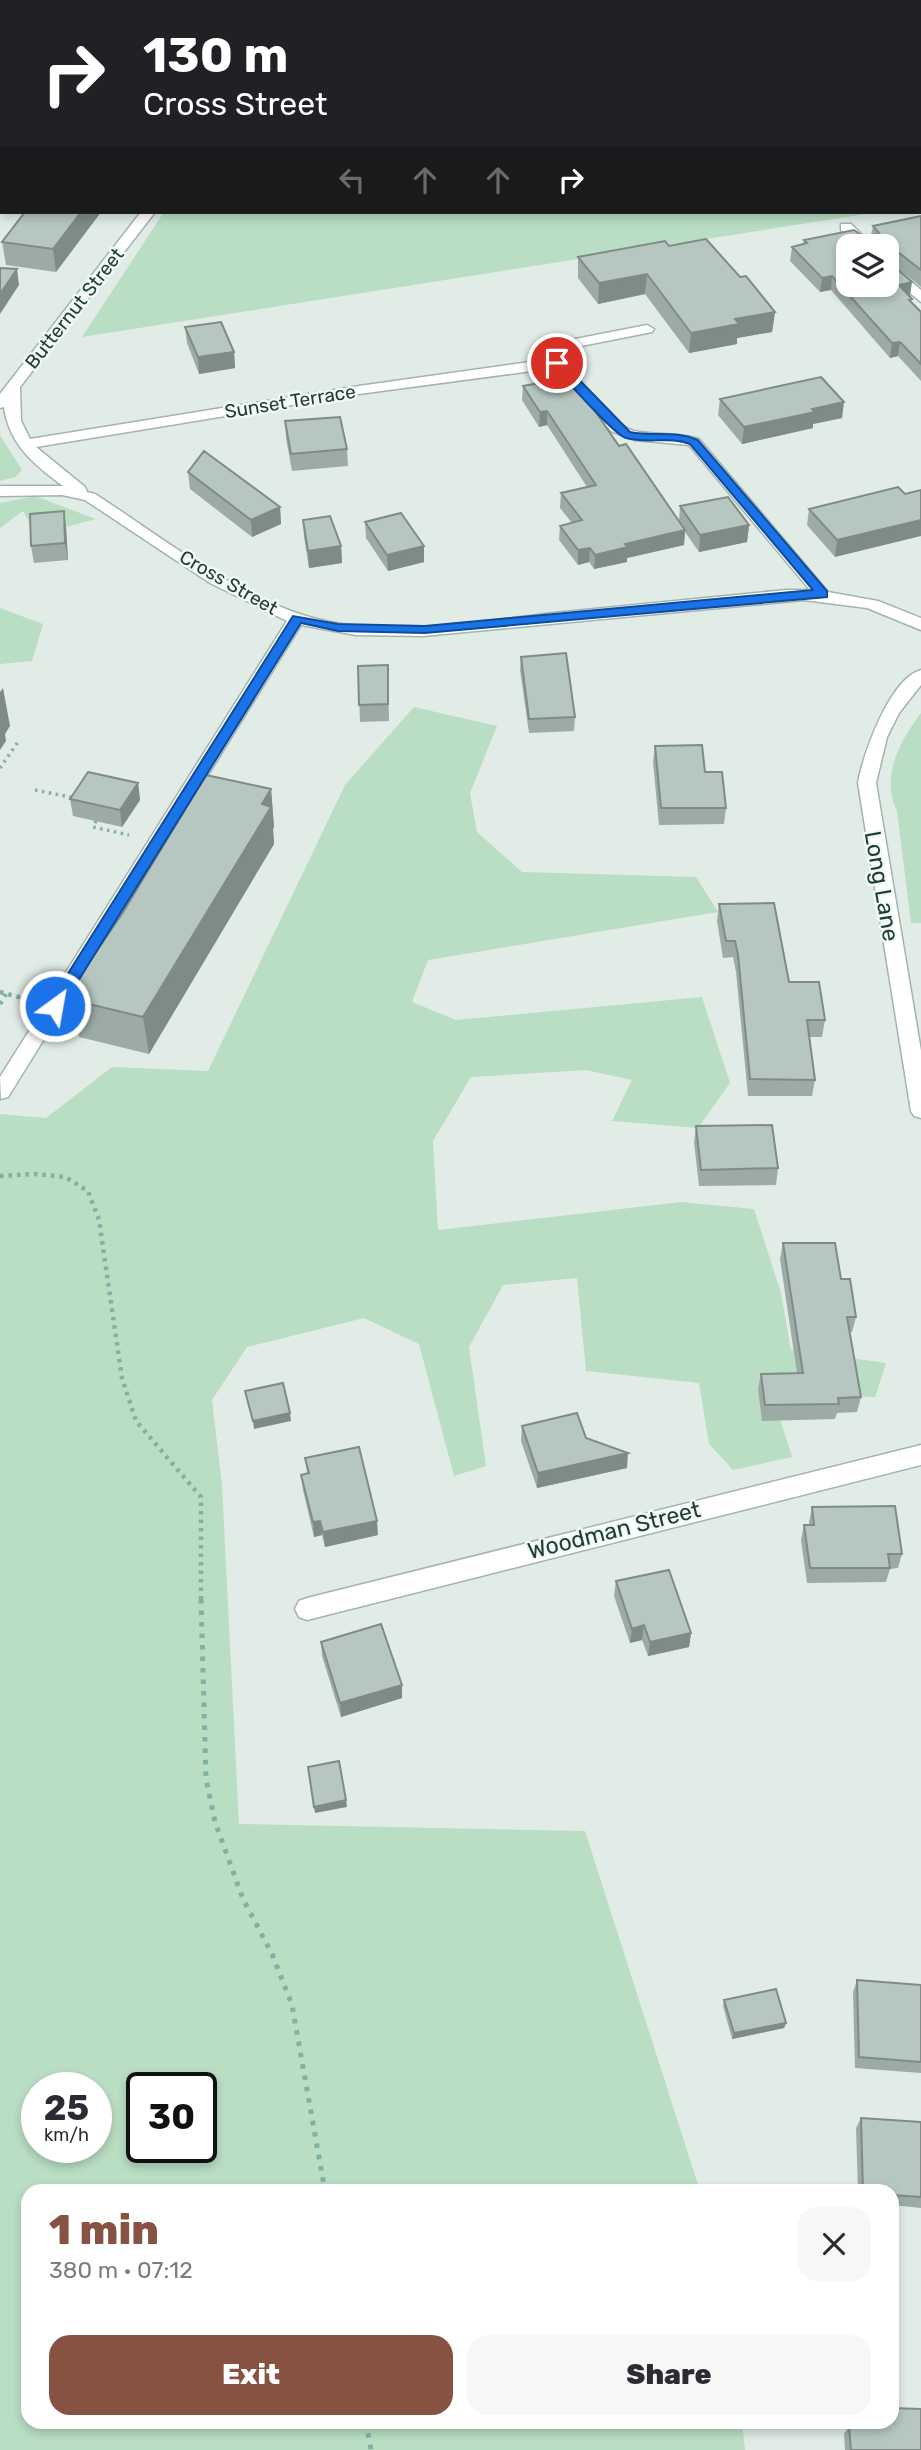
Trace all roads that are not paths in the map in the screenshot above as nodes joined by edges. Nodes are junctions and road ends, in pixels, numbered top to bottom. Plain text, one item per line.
1 (146, 214) edge
2 (846, 227) dead end
3 (853, 234) edge
4 (899, 277) edge
5 (921, 298) edge
6 (647, 329) dead end
7 (557, 363) junction
8 (17, 381) junction
9 (0, 404) edge
10 (24, 444) junction
11 (0, 491) edge
12 (90, 496) junction
13 (822, 594) junction
14 (297, 618) junction
15 (921, 625) edge
16 (921, 674) edge
17 (1, 1092) edge
18 (921, 1111) edge
19 (921, 1455) edge
20 (307, 1609) dead end

1 - 8 street, Butternut Street
2 - 3 street
4 - 5 street
6 - 7 street
7 - 10 street, Sunset Terrace
7 - 13 street
8 - 9 street, Butternut Street
8 - 10 street, Cross Street
10 - 12 street, Cross Street
11 - 12 street, Cross Street
12 - 14 street, Cross Street
13 - 14 street, Cross Street
13 - 15 street, Cross Street
14 - 17 street
16 - 18 street, Long Lane
19 - 20 street, Woodman Street

